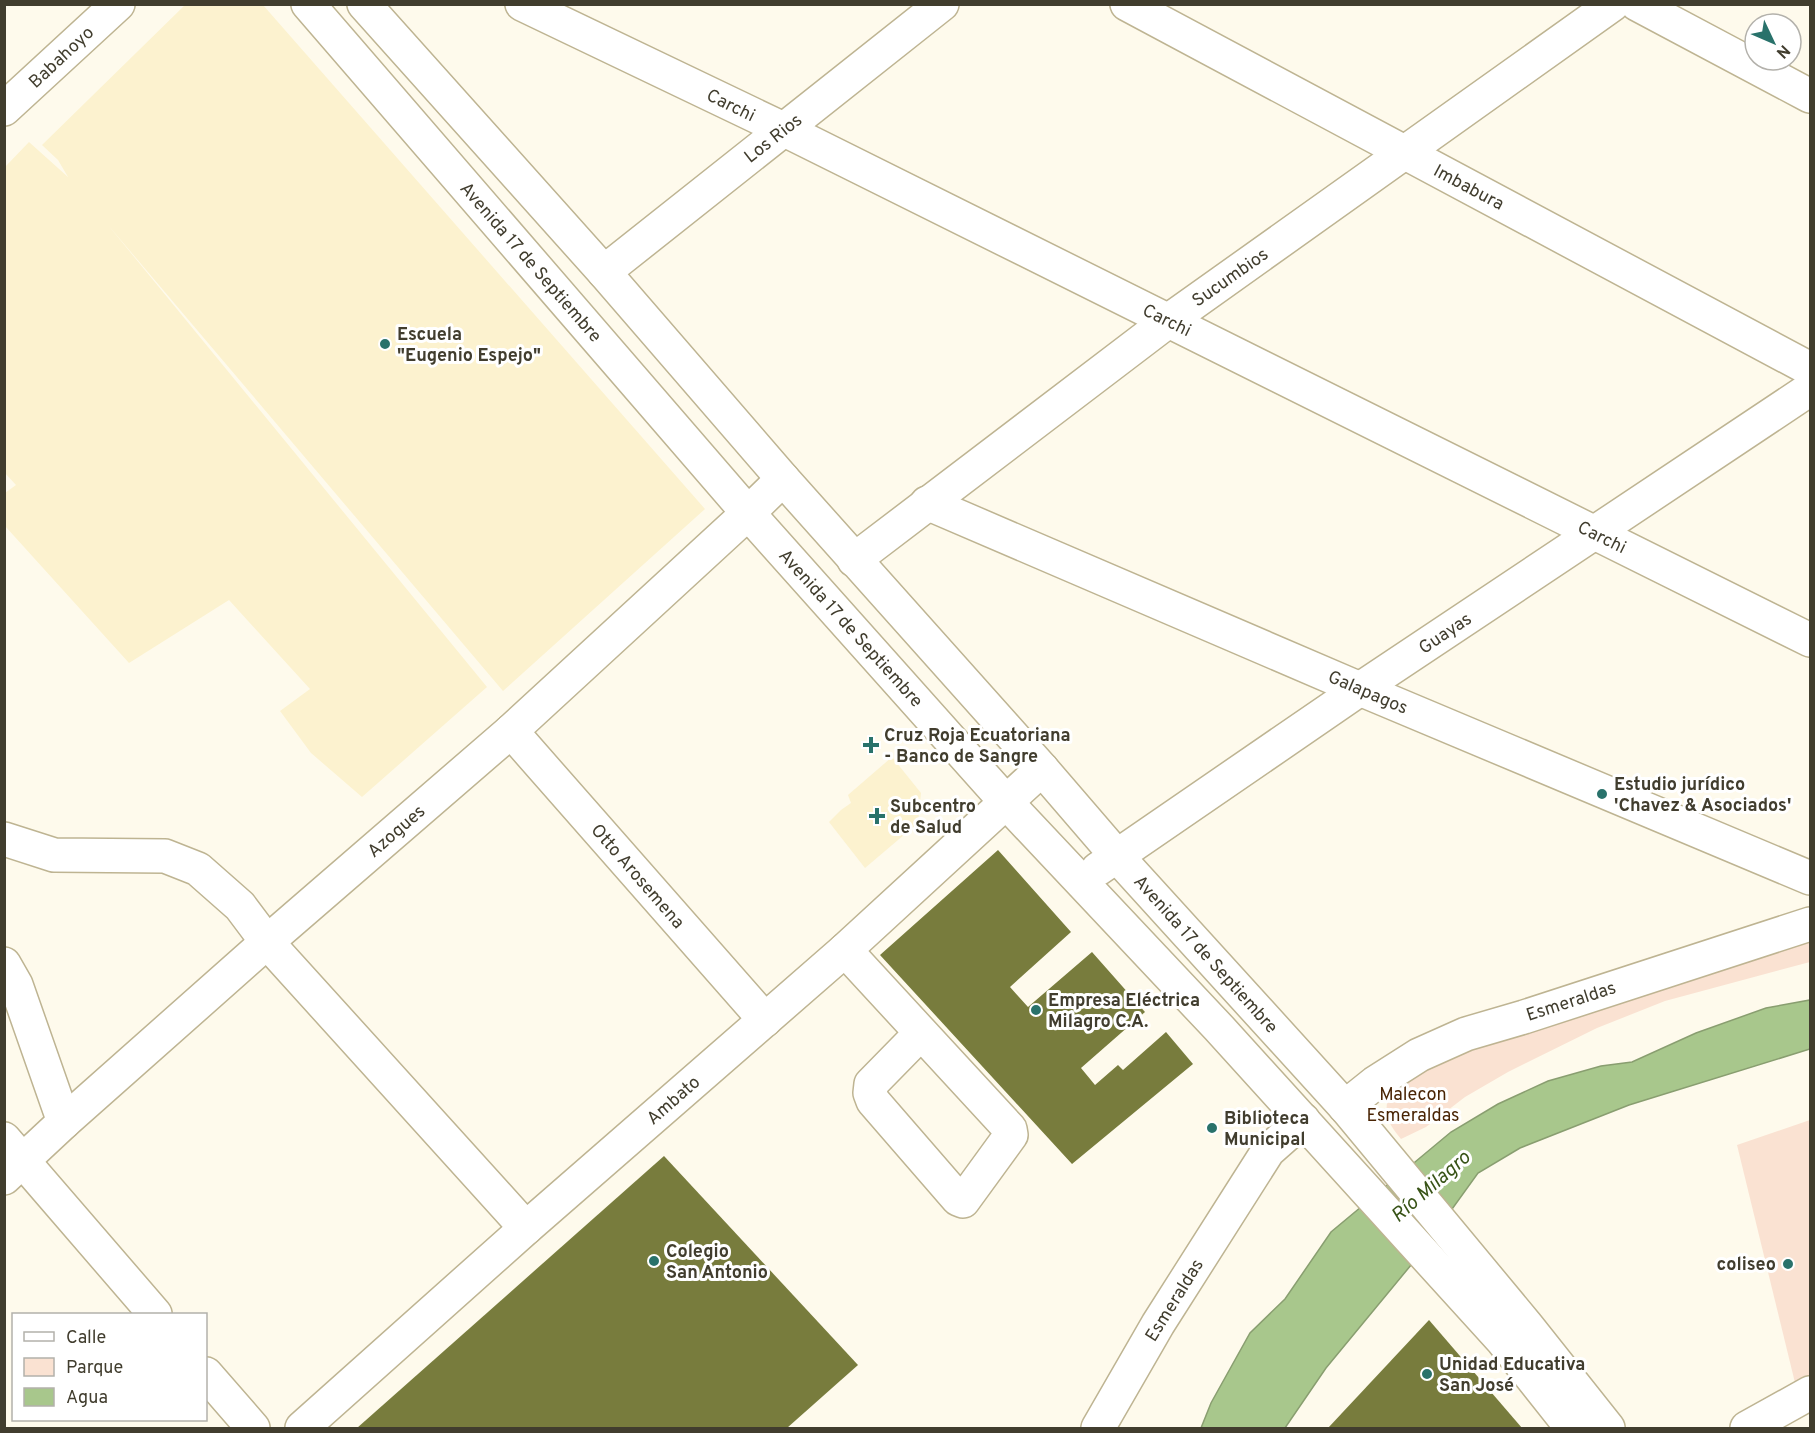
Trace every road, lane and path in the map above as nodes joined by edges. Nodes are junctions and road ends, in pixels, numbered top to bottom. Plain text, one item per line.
1 (118, 4) edge
2 (308, 4) edge
3 (364, 4) edge
4 (522, 4) edge
5 (942, 4) edge
6 (1127, 4) edge
7 (1613, 4) edge
8 (1637, 4) edge
9 (1810, 96) edge
10 (4, 110) edge
11 (783, 129) junction
12 (1405, 152) junction
13 (604, 272) junction
14 (1168, 321) junction
15 (1810, 369) edge
16 (1810, 389) edge
17 (783, 479) junction
18 (927, 503) junction
19 (748, 513) junction
20 (1594, 533) junction
21 (854, 560) junction
22 (1810, 640) edge
23 (1360, 689) junction
24 (511, 731) junction
25 (1042, 769) junction
26 (1007, 803) junction
27 (4, 839) edge
28 (1116, 855) junction
29 (1810, 878) edge
30 (1082, 881) junction
31 (1810, 924) edge
32 (267, 942) junction
33 (845, 950) junction
34 (4, 964) edge
35 (765, 1020) junction
36 (921, 1033) junction
37 (1346, 1108) junction
38 (64, 1122) junction
39 (1309, 1127) junction
40 (11, 1159) edge
41 (526, 1228) junction
42 (154, 1313) edge
43 (1515, 1333) junction
44 (207, 1375) edge
45 (1810, 1393) edge
46 (252, 1428) edge
47 (302, 1428) edge
48 (1098, 1428) edge
49 (1572, 1428) edge
50 (1608, 1428) edge
51 (1747, 1428) edge

1 - 10 street, Babahoyo
2 - 19 street, Avenida 17 de Septiembre
3 - 13 street, Avenida 17 de Septiembre
4 - 11 street, Carchi
5 - 11 street, Los Rios
6 - 12 street, Imbabura
7 - 12 street, Sucumbios
8 - 9 street
11 - 13 street, Los Rios
11 - 14 street, Carchi
12 - 14 street, Sucumbios
12 - 15 street, Imbabura
13 - 17 street, Avenida 17 de Septiembre
14 - 18 street, Sucumbios
14 - 20 street, Carchi
16 - 20 street, Guayas
17 - 19 street, Azogues
17 - 21 street, Avenida 17 de Septiembre
18 - 21 street, Sucumbios
18 - 23 street, Galapagos
19 - 24 street, Azogues
19 - 26 street, Avenida 17 de Septiembre
20 - 22 street, Carchi
20 - 23 street, Guayas
21 - 25 street, Avenida 17 de Septiembre
23 - 28 street, Guayas
23 - 29 street, Galapagos
24 - 32 street, Azogues
24 - 35 street, Otto Arosemena
25 - 26 street, Ambato
25 - 28 street, Avenida 17 de Septiembre
26 - 30 street, Avenida 17 de Septiembre
26 - 33 street, Ambato
27 - 32 street
28 - 30 street, Guayas
28 - 37 street, Avenida 17 de Septiembre
30 - 39 street, Avenida 17 de Septiembre
31 - 37 street, Esmeraldas
32 - 38 street, Azogues
32 - 41 street
33 - 35 street, Ambato
33 - 36 street
34 - 38 street
35 - 41 street, Ambato
36 - 36 street
37 - 43 street, Avenida 17 de Septiembre
38 - 40 street, Azogues
39 - 43 street, Avenida 17 de Septiembre
39 - 48 street, Esmeraldas
40 - 42 street
41 - 47 street, Ambato
43 - 49 street, Avenida 17 de Septiembre
43 - 50 street, Avenida 17 de Septiembre
44 - 46 street
45 - 51 street

